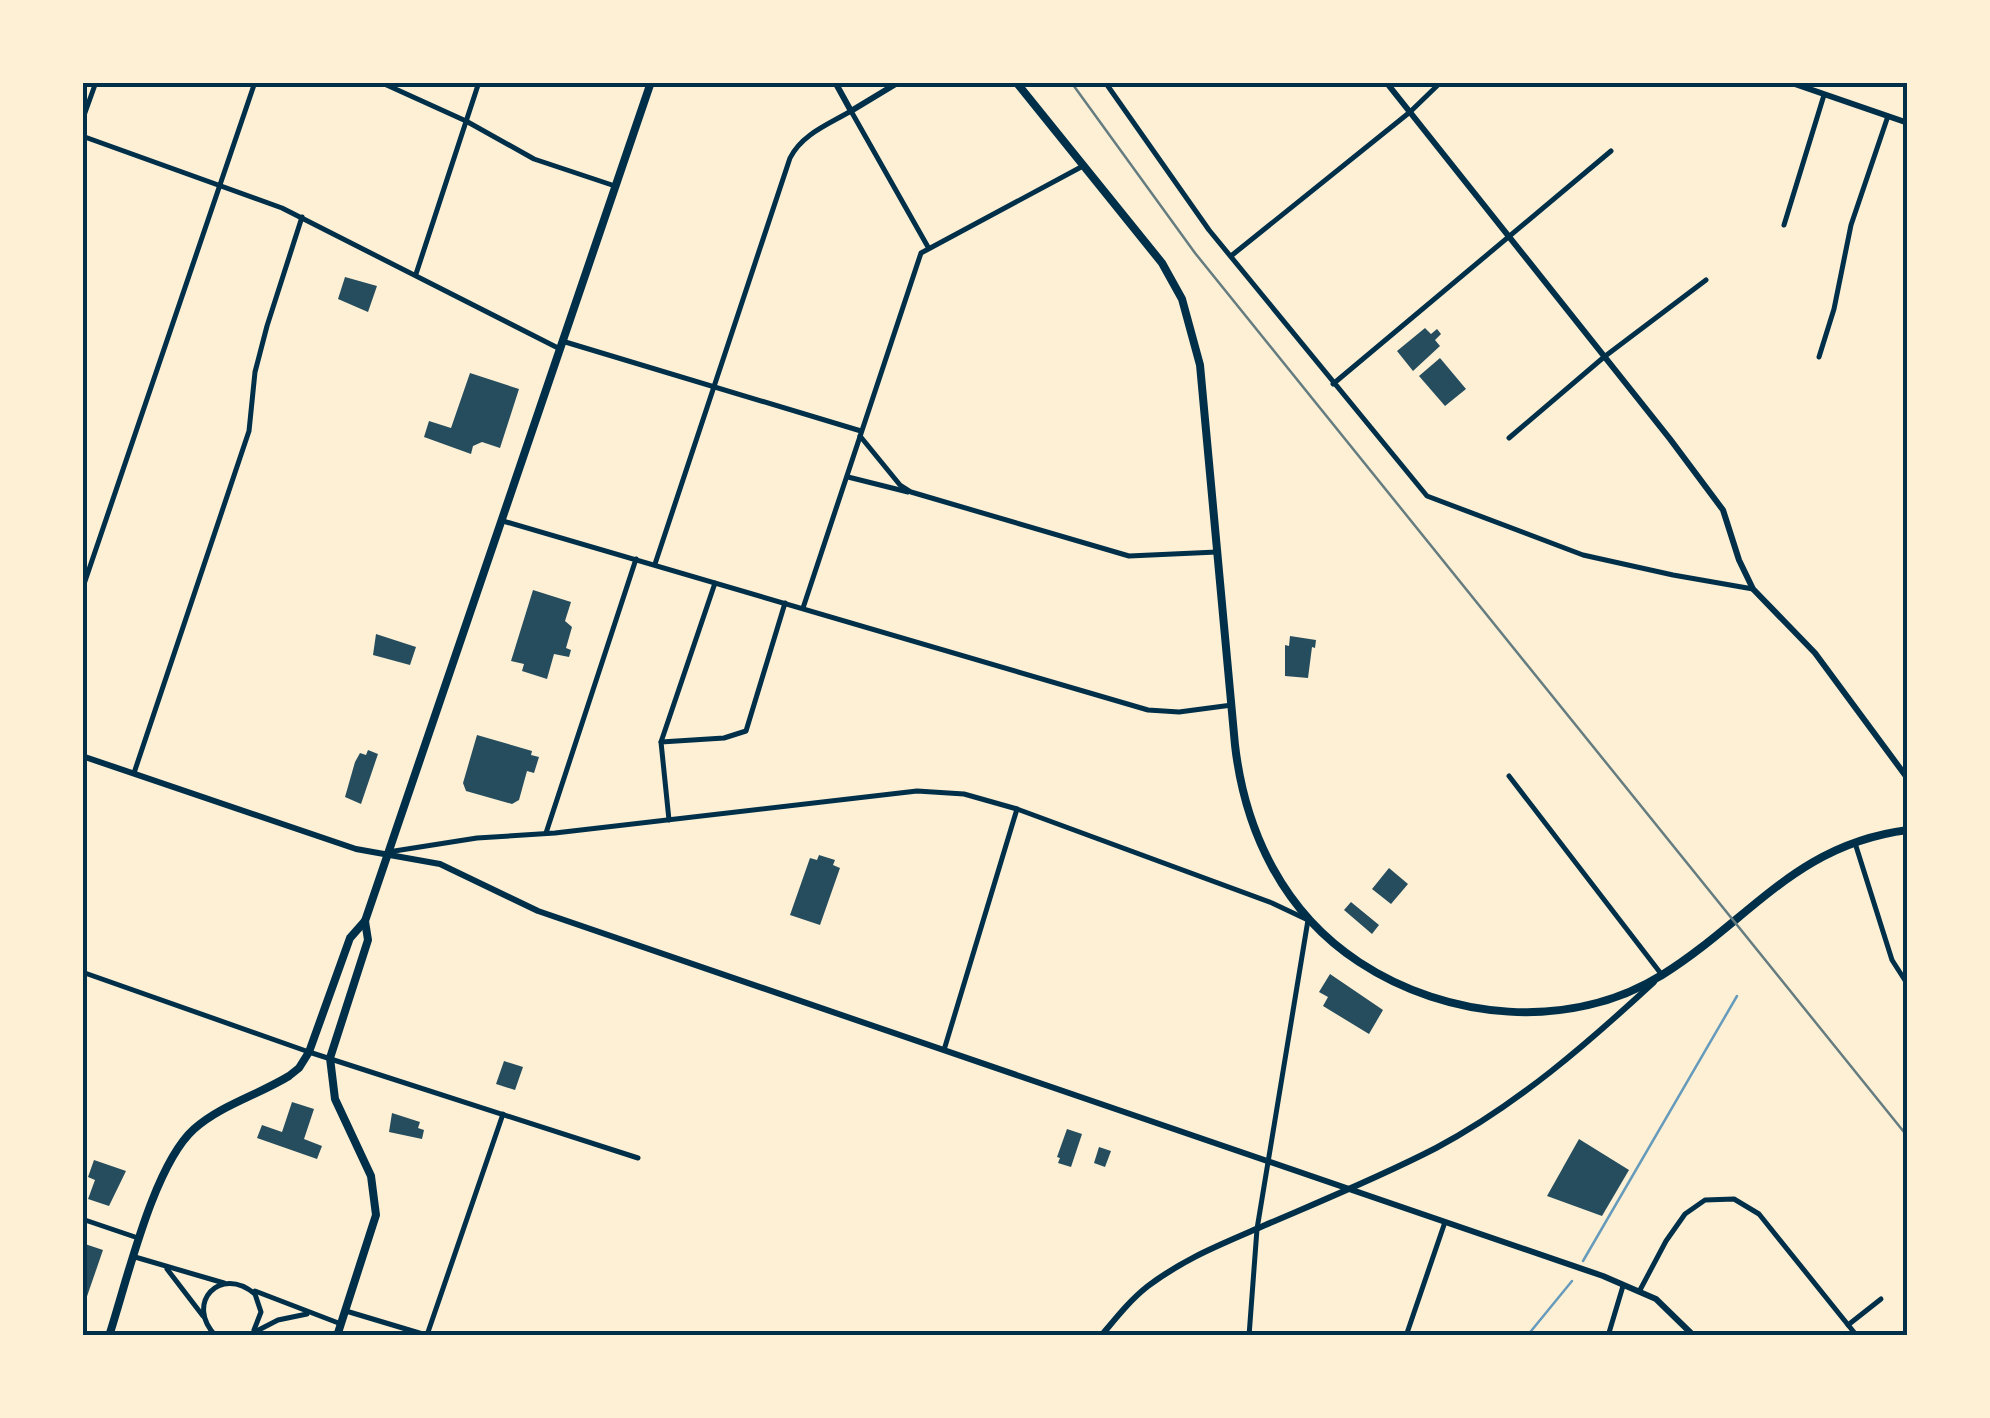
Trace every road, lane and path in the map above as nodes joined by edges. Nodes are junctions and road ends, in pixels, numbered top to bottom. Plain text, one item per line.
1 (96, 82) edge
2 (255, 82) edge
3 (380, 82) edge
4 (478, 82) edge
5 (651, 82) edge
6 (834, 82) edge
7 (900, 82) edge
8 (1016, 82) edge
9 (1104, 82) edge
10 (1386, 82) edge
11 (1441, 82) edge
12 (1789, 82) edge
13 (1824, 94) junction
14 (851, 111) junction
15 (1410, 112) junction
16 (1888, 116) junction
17 (1906, 119) edge
18 (82, 121) edge
19 (466, 121) junction
20 (82, 136) edge
21 (1611, 151) dead end
22 (1083, 166) junction
23 (221, 184) junction
24 (615, 186) junction
25 (302, 217) junction
26 (1784, 224) dead end
27 (1508, 235) junction
28 (928, 247) junction
29 (1230, 256) junction
30 (416, 274) junction
31 (1706, 280) dead end
32 (561, 345) junction
33 (1604, 357) junction
34 (1819, 357) dead end
35 (1333, 384) junction
36 (714, 388) junction
37 (861, 434) junction
38 (1509, 438) dead end
39 (848, 477) junction
40 (911, 492) junction
41 (502, 521) junction
42 (1217, 552) junction
43 (636, 559) junction
44 (654, 564) junction
45 (715, 583) junction
46 (1752, 589) junction
47 (82, 590) edge
48 (785, 603) junction
49 (803, 608) junction
50 (1232, 705) junction
51 (661, 742) junction
52 (82, 756) edge
53 (134, 773) junction
54 (1508, 776) dead end
55 (1908, 779) edge
56 (1017, 809) junction
57 (669, 820) junction
58 (1908, 830) edge
59 (546, 833) junction
60 (1854, 840) junction
61 (388, 852) junction
62 (1308, 920) junction
63 (365, 921) junction
64 (82, 972) edge
65 (1662, 975) junction
66 (1908, 985) edge
67 (944, 1050) junction
68 (309, 1052) junction
69 (330, 1058) junction
70 (503, 1114) junction
71 (638, 1158) dead end
72 (1267, 1162) junction
73 (1348, 1188) junction
74 (82, 1219) edge
75 (1446, 1222) junction
76 (1257, 1229) junction
77 (141, 1240) junction
78 (135, 1257) junction
79 (166, 1267) junction
80 (225, 1283) junction
81 (1624, 1284) junction
82 (250, 1289) junction
83 (1640, 1290) junction
84 (1881, 1299) dead end
85 (345, 1311) junction
86 (310, 1314) junction
87 (204, 1316) junction
88 (341, 1324) junction
89 (1848, 1324) junction
90 (254, 1330) junction
91 (428, 1335) edge
92 (110, 1336) edge
93 (216, 1336) edge
94 (247, 1336) edge
95 (337, 1336) edge
96 (1101, 1336) edge
97 (1249, 1336) edge
98 (1406, 1336) edge
99 (1608, 1336) edge
100 (1694, 1336) edge
101 (1857, 1336) edge

1 - 18 street
2 - 23 street
3 - 19 street
4 - 19 street
5 - 24 main road
6 - 14 street
7 - 14 street
8 - 22 main road
9 - 29 street
10 - 15 street
11 - 15 street
12 - 13 street
13 - 16 street
13 - 26 street
14 - 28 street
14 - 36 street
15 - 27 street
15 - 29 street
16 - 17 street
16 - 34 street
19 - 24 street
19 - 30 street
20 - 23 street
21 - 27 street
22 - 28 street
22 - 42 main road
23 - 25 street
23 - 47 street
24 - 32 main road
25 - 30 street
25 - 53 street
27 - 33 street
27 - 35 street
28 - 37 street
29 - 35 street
30 - 32 street
31 - 33 street
32 - 36 street
32 - 41 main road
33 - 38 street
33 - 46 street
35 - 46 street
36 - 37 street
36 - 44 street
37 - 39 street
37 - 40 street
39 - 40 street
39 - 49 street
40 - 42 street
41 - 43 street
41 - 61 main road
42 - 50 main road
43 - 44 street
43 - 59 street
44 - 45 street
45 - 48 street
45 - 51 street
46 - 55 street
48 - 49 street
48 - 51 street
49 - 50 street
50 - 62 main road
51 - 57 street
52 - 53 street
53 - 61 street
54 - 65 street
56 - 57 street
56 - 62 street
56 - 67 street
57 - 59 street
58 - 60 main road
59 - 61 street
60 - 65 main road
60 - 66 street
61 - 63 main road
61 - 67 street
62 - 65 main road
62 - 72 street
63 - 68 main road
63 - 69 main road
64 - 68 street
65 - 73 street
67 - 72 street
68 - 69 street
68 - 77 main road
69 - 70 street
69 - 85 main road
70 - 71 street
70 - 91 street
72 - 73 street
72 - 76 street
73 - 75 street
73 - 76 street
74 - 77 street
75 - 81 street
75 - 98 street
76 - 96 street
76 - 97 street
77 - 78 main road
78 - 79 street
78 - 92 main road
79 - 80 street
79 - 87 street
80 - 82 street
80 - 87 street
81 - 83 street
81 - 99 street
82 - 86 street
82 - 90 street
83 - 89 street
83 - 100 street
84 - 89 street
85 - 88 main road
85 - 91 street
86 - 88 street
86 - 90 street
87 - 93 street
88 - 95 main road
89 - 101 street
90 - 94 street

